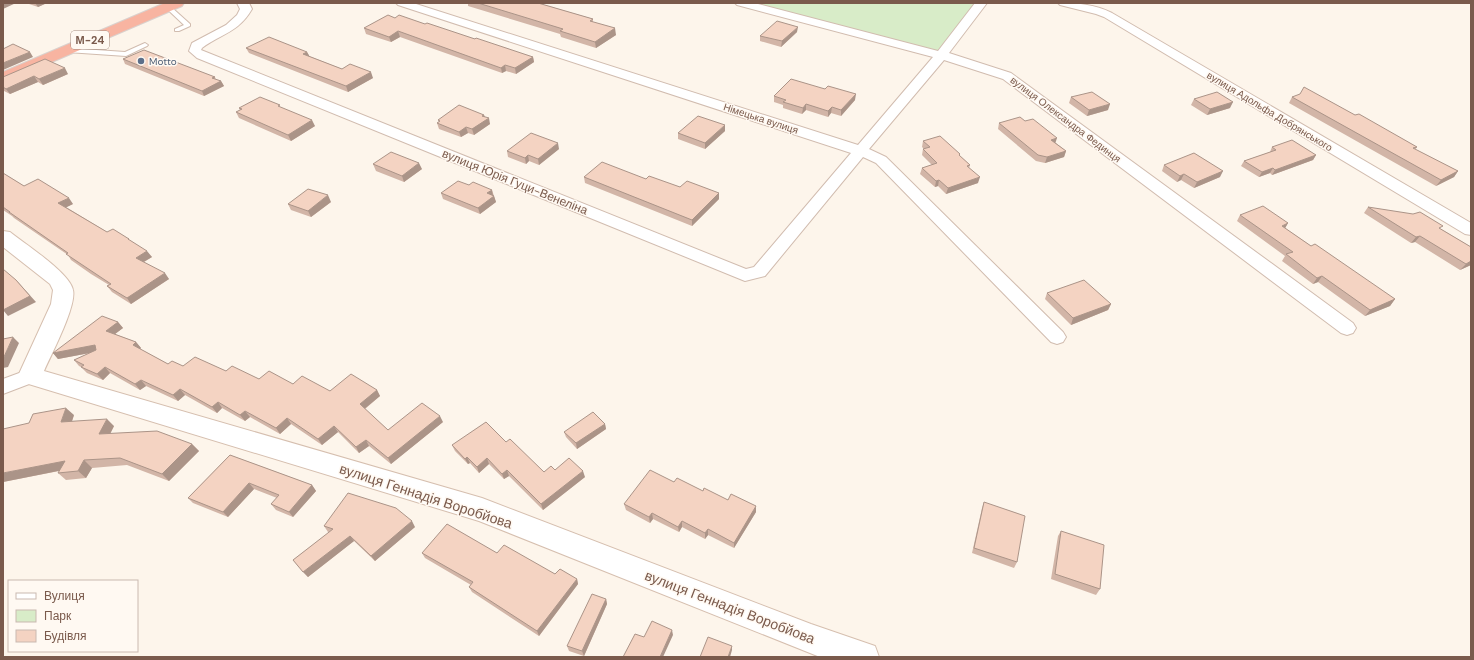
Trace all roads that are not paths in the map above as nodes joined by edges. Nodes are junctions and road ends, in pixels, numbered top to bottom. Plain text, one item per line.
1 (243, 3) edge
2 (402, 3) edge
3 (741, 3) edge
4 (981, 3) edge
5 (1064, 3) edge
6 (172, 5) edge
7 (177, 30) dead end
8 (145, 45) dead end
9 (67, 50) junction
10 (941, 55) junction
11 (3, 78) edge
12 (861, 151) junction
13 (1471, 230) edge
14 (3, 237) edge
15 (1347, 328) dead end
16 (1057, 337) dead end
17 (30, 376) junction
18 (3, 387) edge
19 (864, 657) edge

1 - 12 street, вулиця Юрія Гуци-Венеліна
2 - 12 street, Німецька вулиця
3 - 10 street, вулиця Олександра Фединця
4 - 10 street
5 - 13 street, вулиця Адольфа Добрянського
6 - 7 lane
6 - 9 highway, М-24
8 - 9 lane
9 - 11 highway, М-24
10 - 12 street
10 - 15 street, вулиця Олександра Фединця
12 - 16 street, Німецька вулиця
14 - 17 street
17 - 18 street
17 - 19 street, вулиця Геннадія Воробйова

